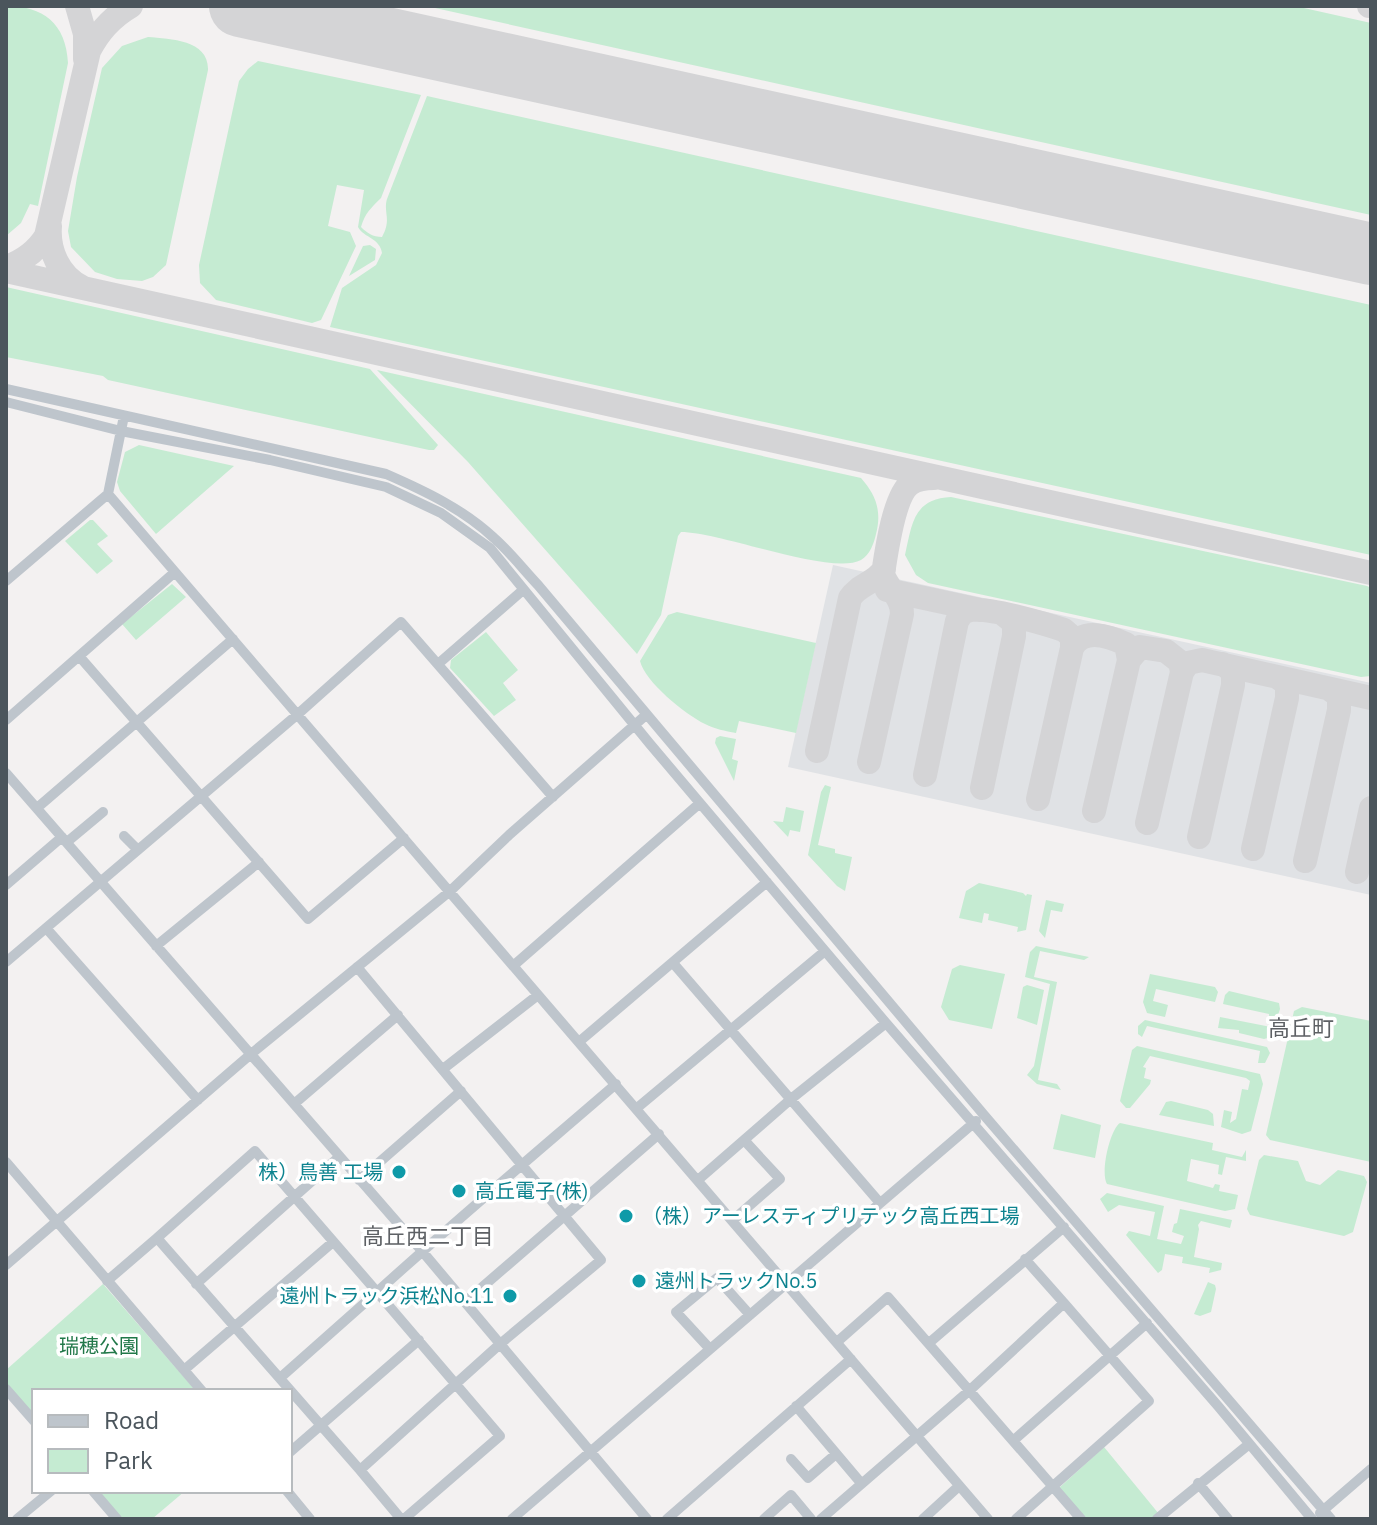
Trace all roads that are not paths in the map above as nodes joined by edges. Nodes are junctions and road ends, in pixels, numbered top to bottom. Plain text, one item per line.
1 (6, 389) edge
2 (6, 402) edge
3 (124, 416) junction
4 (121, 431) junction
5 (108, 494) junction
6 (175, 572) junction
7 (6, 581) edge
8 (523, 590) junction
9 (233, 639) junction
10 (79, 656) junction
11 (438, 664) junction
12 (298, 714) junction
13 (646, 715) junction
14 (6, 720) edge
15 (138, 723) junction
16 (636, 726) junction
17 (6, 773) edge
18 (201, 796) junction
19 (553, 797) junction
20 (700, 803) junction
21 (37, 808) junction
22 (103, 812) dead end
23 (124, 836) dead end
24 (404, 838) junction
25 (65, 840) junction
26 (138, 850) junction
27 (259, 862) junction
28 (101, 882) junction
29 (767, 882) junction
30 (6, 885) edge
31 (449, 892) junction
32 (46, 928) junction
33 (156, 946) junction
34 (825, 951) junction
35 (6, 962) edge
36 (673, 963) junction
37 (513, 966) junction
38 (357, 967) junction
39 (538, 995) junction
40 (398, 1015) junction
41 (886, 1023) junction
42 (732, 1031) junction
43 (580, 1041) junction
44 (251, 1054) junction
45 (443, 1069) junction
46 (616, 1084) junction
47 (461, 1091) junction
48 (791, 1099) junction
49 (198, 1100) junction
50 (294, 1104) junction
51 (637, 1108) junction
52 (984, 1115) junction
53 (972, 1124) junction
54 (659, 1134) junction
55 (744, 1140) junction
56 (339, 1157) junction
57 (6, 1162) edge
58 (523, 1164) junction
59 (359, 1180) junction
60 (698, 1180) junction
61 (296, 1197) junction
62 (880, 1203) junction
63 (565, 1216) junction
64 (733, 1220) junction
65 (56, 1221) junction
66 (1064, 1227) junction
67 (157, 1238) junction
68 (333, 1242) junction
69 (422, 1251) junction
70 (1025, 1259) junction
71 (6, 1265) edge
72 (107, 1281) junction
73 (786, 1282) junction
74 (196, 1284) junction
75 (377, 1292) junction
76 (465, 1302) junction
77 (1064, 1303) junction
78 (750, 1315) junction
79 (1147, 1323) junction
80 (234, 1328) junction
81 (419, 1340) junction
82 (837, 1342) junction
83 (929, 1343) junction
84 (500, 1344) junction
85 (710, 1349) junction
86 (1110, 1354) junction
87 (851, 1359) junction
88 (184, 1370) junction
89 (280, 1378) junction
90 (457, 1383) junction
91 (6, 1389) edge
92 (200, 1389) edge
93 (290, 1389) edge
94 (970, 1390) junction
95 (292, 1391) edge
96 (796, 1406) junction
97 (32, 1419) edge
98 (322, 1425) junction
99 (916, 1434) junction
100 (1014, 1440) junction
101 (1248, 1445) junction
102 (292, 1450) edge
103 (591, 1451) junction
104 (836, 1454) junction
105 (791, 1459) dead end
106 (1371, 1469) edge
107 (360, 1470) junction
108 (861, 1483) junction
109 (1198, 1483) junction
110 (959, 1486) junction
111 (1053, 1488) junction
112 (49, 1493) edge
113 (95, 1493) edge
114 (288, 1493) edge
115 (1327, 1514) edge
116 (306, 1517) edge
117 (17, 1519) edge
118 (117, 1519) edge
119 (402, 1519) edge
120 (512, 1519) edge
121 (647, 1519) edge
122 (667, 1519) edge
123 (764, 1519) edge
124 (811, 1519) edge
125 (821, 1519) edge
126 (923, 1519) edge
127 (988, 1519) edge
128 (1016, 1519) edge
129 (1081, 1519) edge
130 (1157, 1519) edge
131 (1228, 1519) edge
132 (1312, 1519) edge

1 - 3 street
2 - 4 street
3 - 4 street
3 - 13 street
4 - 5 street
4 - 8 street
5 - 6 street
5 - 7 street
6 - 9 street
6 - 10 street
8 - 11 street
8 - 16 street
9 - 12 street
9 - 15 street
10 - 14 street
10 - 15 street
11 - 12 street
11 - 19 street
12 - 18 street
12 - 24 street
13 - 16 street
13 - 52 street
15 - 18 street
15 - 21 street
16 - 19 street
16 - 20 street
17 - 21 street
18 - 26 street
18 - 27 street
19 - 31 street
20 - 29 street
20 - 37 street
21 - 25 street
22 - 25 street
23 - 26 street
24 - 27 street
24 - 31 street
25 - 28 street
25 - 30 street
26 - 28 street
27 - 33 street
28 - 32 street
28 - 33 street
29 - 34 street
29 - 36 street
31 - 37 street
31 - 38 street
32 - 35 street
32 - 49 street
33 - 44 street
34 - 41 street
34 - 42 street
36 - 42 street
36 - 43 street
37 - 39 street
38 - 40 street
38 - 44 street
39 - 43 street
39 - 45 street
40 - 45 street
40 - 50 street
41 - 48 street
41 - 53 street
42 - 48 street
42 - 51 street
43 - 46 street
44 - 49 street
44 - 50 street
45 - 47 street
46 - 51 street
46 - 58 street
47 - 58 street
47 - 59 street
48 - 55 street
48 - 62 street
49 - 65 street
50 - 56 street
51 - 54 street
52 - 53 street
52 - 115 street
53 - 62 street
53 - 66 street
54 - 60 street
54 - 63 street
55 - 60 street
55 - 64 street
56 - 59 street
56 - 61 street
57 - 65 street
58 - 63 street
58 - 69 street
59 - 69 street
60 - 64 street
61 - 67 street
61 - 68 street
61 - 74 street
62 - 73 street
63 - 76 street
63 - 84 street
64 - 73 street
65 - 71 street
65 - 72 street
66 - 70 street
66 - 79 street
67 - 72 street
67 - 74 street
68 - 75 street
68 - 80 street
69 - 75 street
69 - 76 street
70 - 77 street
70 - 83 street
72 - 88 street
73 - 78 street
73 - 82 street
74 - 80 street
75 - 81 street
75 - 89 street
76 - 84 street
77 - 86 street
77 - 94 street
78 - 85 street
78 - 85 street
79 - 86 street
79 - 101 street
80 - 88 street
80 - 89 street
81 - 90 street
81 - 98 street
82 - 83 street
82 - 87 street
83 - 94 street
84 - 90 street
84 - 103 street
85 - 103 street
86 - 100 street
86 - 111 street
87 - 96 street
87 - 99 street
88 - 92 street
89 - 93 street
90 - 107 street
90 - 119 street
91 - 97 street
94 - 99 street
94 - 100 street
95 - 98 street
96 - 104 street
96 - 122 street
98 - 102 street
98 - 107 street
99 - 108 street
99 - 110 street
100 - 111 street
101 - 109 street
101 - 132 street
103 - 120 street
103 - 121 street
104 - 105 street
104 - 108 street
106 - 115 street
107 - 119 street
108 - 125 street
109 - 130 street
109 - 131 street
110 - 126 street
110 - 127 street
111 - 128 street
111 - 129 street
112 - 117 street
113 - 118 street
114 - 116 street
115 - 132 street
123 - 124 street

